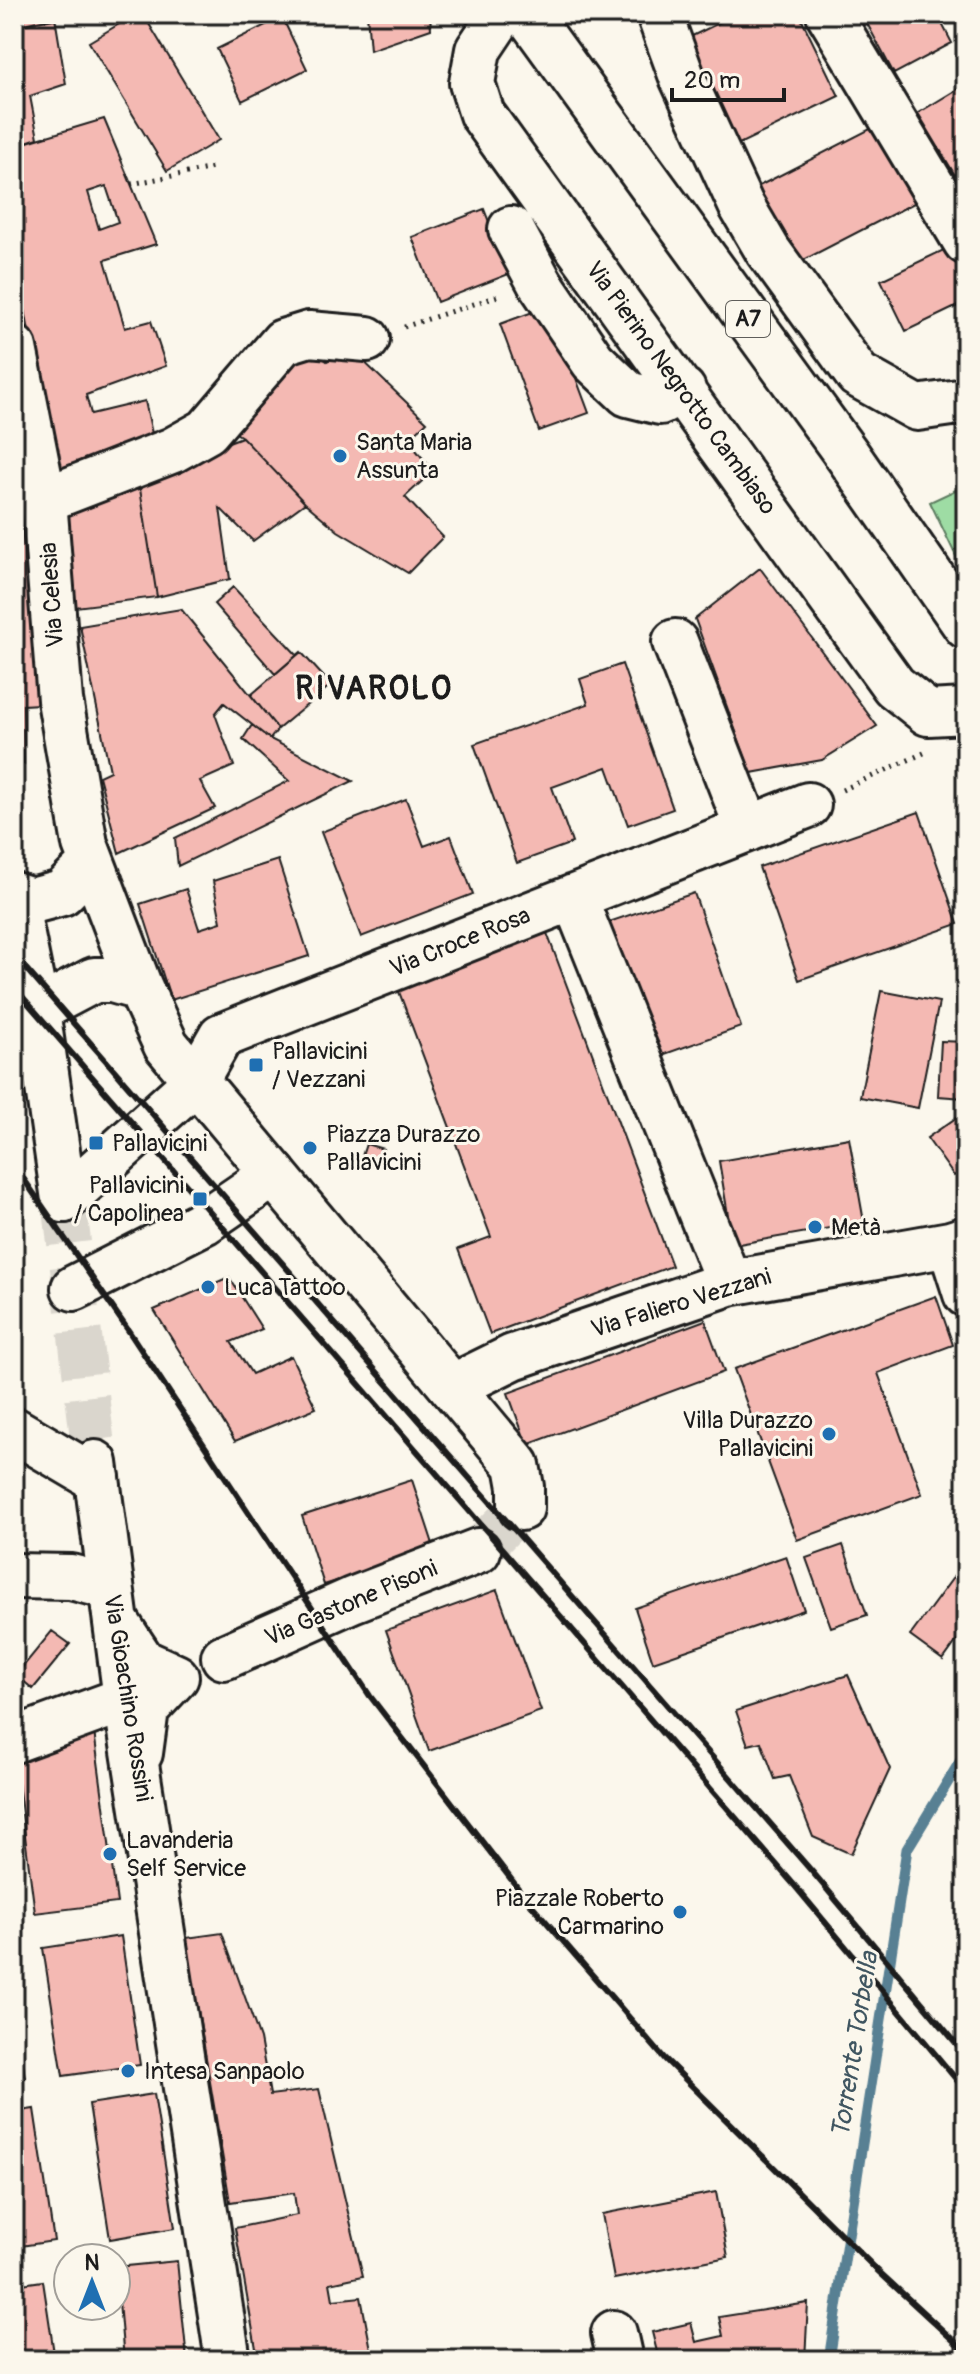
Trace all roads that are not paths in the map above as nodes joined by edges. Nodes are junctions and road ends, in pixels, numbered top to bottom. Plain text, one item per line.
1 (502, 14) edge
2 (527, 14) edge
3 (659, 14) edge
4 (829, 14) edge
5 (472, 32) edge
6 (511, 229) dead end
7 (966, 242) edge
8 (367, 339) road end
9 (15, 355) edge
10 (683, 390) junction
11 (966, 401) edge
12 (33, 493) edge
13 (966, 626) edge
14 (675, 642) dead end
15 (947, 712) edge
16 (808, 805) road end
17 (748, 829) junction
18 (88, 854) junction
19 (14, 895) edge
20 (574, 897) junction
21 (140, 988) junction
22 (37, 1010) junction
23 (195, 1082) junction
24 (274, 1174) junction
25 (958, 1242) edge
26 (729, 1283) junction
27 (74, 1288) dead end
28 (966, 1294) edge
29 (452, 1387) junction
30 (14, 1430) edge
31 (521, 1508) dead end
32 (478, 1551) tunnel mouth
33 (14, 1576) edge
34 (113, 1604) junction
35 (224, 1657) dead end
36 (126, 1699) junction
37 (14, 1740) edge
38 (138, 1767) junction
39 (228, 2360) edge

1 - 5 main road, Via Pierino Negrotto Cambiaso
2 - 13 main road, A7
3 - 11 main road
4 - 7 main road
5 - 10 main road, Via Pierino Negrotto Cambiaso
6 - 10 main road
8 - 12 main road
9 - 12 main road, Via Celesia
10 - 15 main road, Via Pierino Negrotto Cambiaso
12 - 18 main road, Via Celesia
14 - 17 main road
16 - 17 main road, Via Croce Rosa
17 - 20 main road, Via Croce Rosa
18 - 19 main road
18 - 21 main road
19 - 22 main road
20 - 23 main road, Via Croce Rosa
20 - 26 main road
21 - 22 main road
21 - 23 main road
22 - 23 main road
23 - 24 main road
24 - 27 main road
24 - 29 main road
25 - 26 main road, Via Faliero Vezzani
25 - 28 main road
26 - 29 main road, Via Faliero Vezzani
29 - 31 main road
30 - 34 main road, Via Gioachino Rossini
32 - 35 main road, Via Gastone Pisoni
33 - 34 main road
34 - 36 main road, Via Gioachino Rossini
34 - 38 main road
36 - 37 main road
36 - 38 main road, Via Gioachino Rossini
38 - 39 main road, Via Gioachino Rossini

